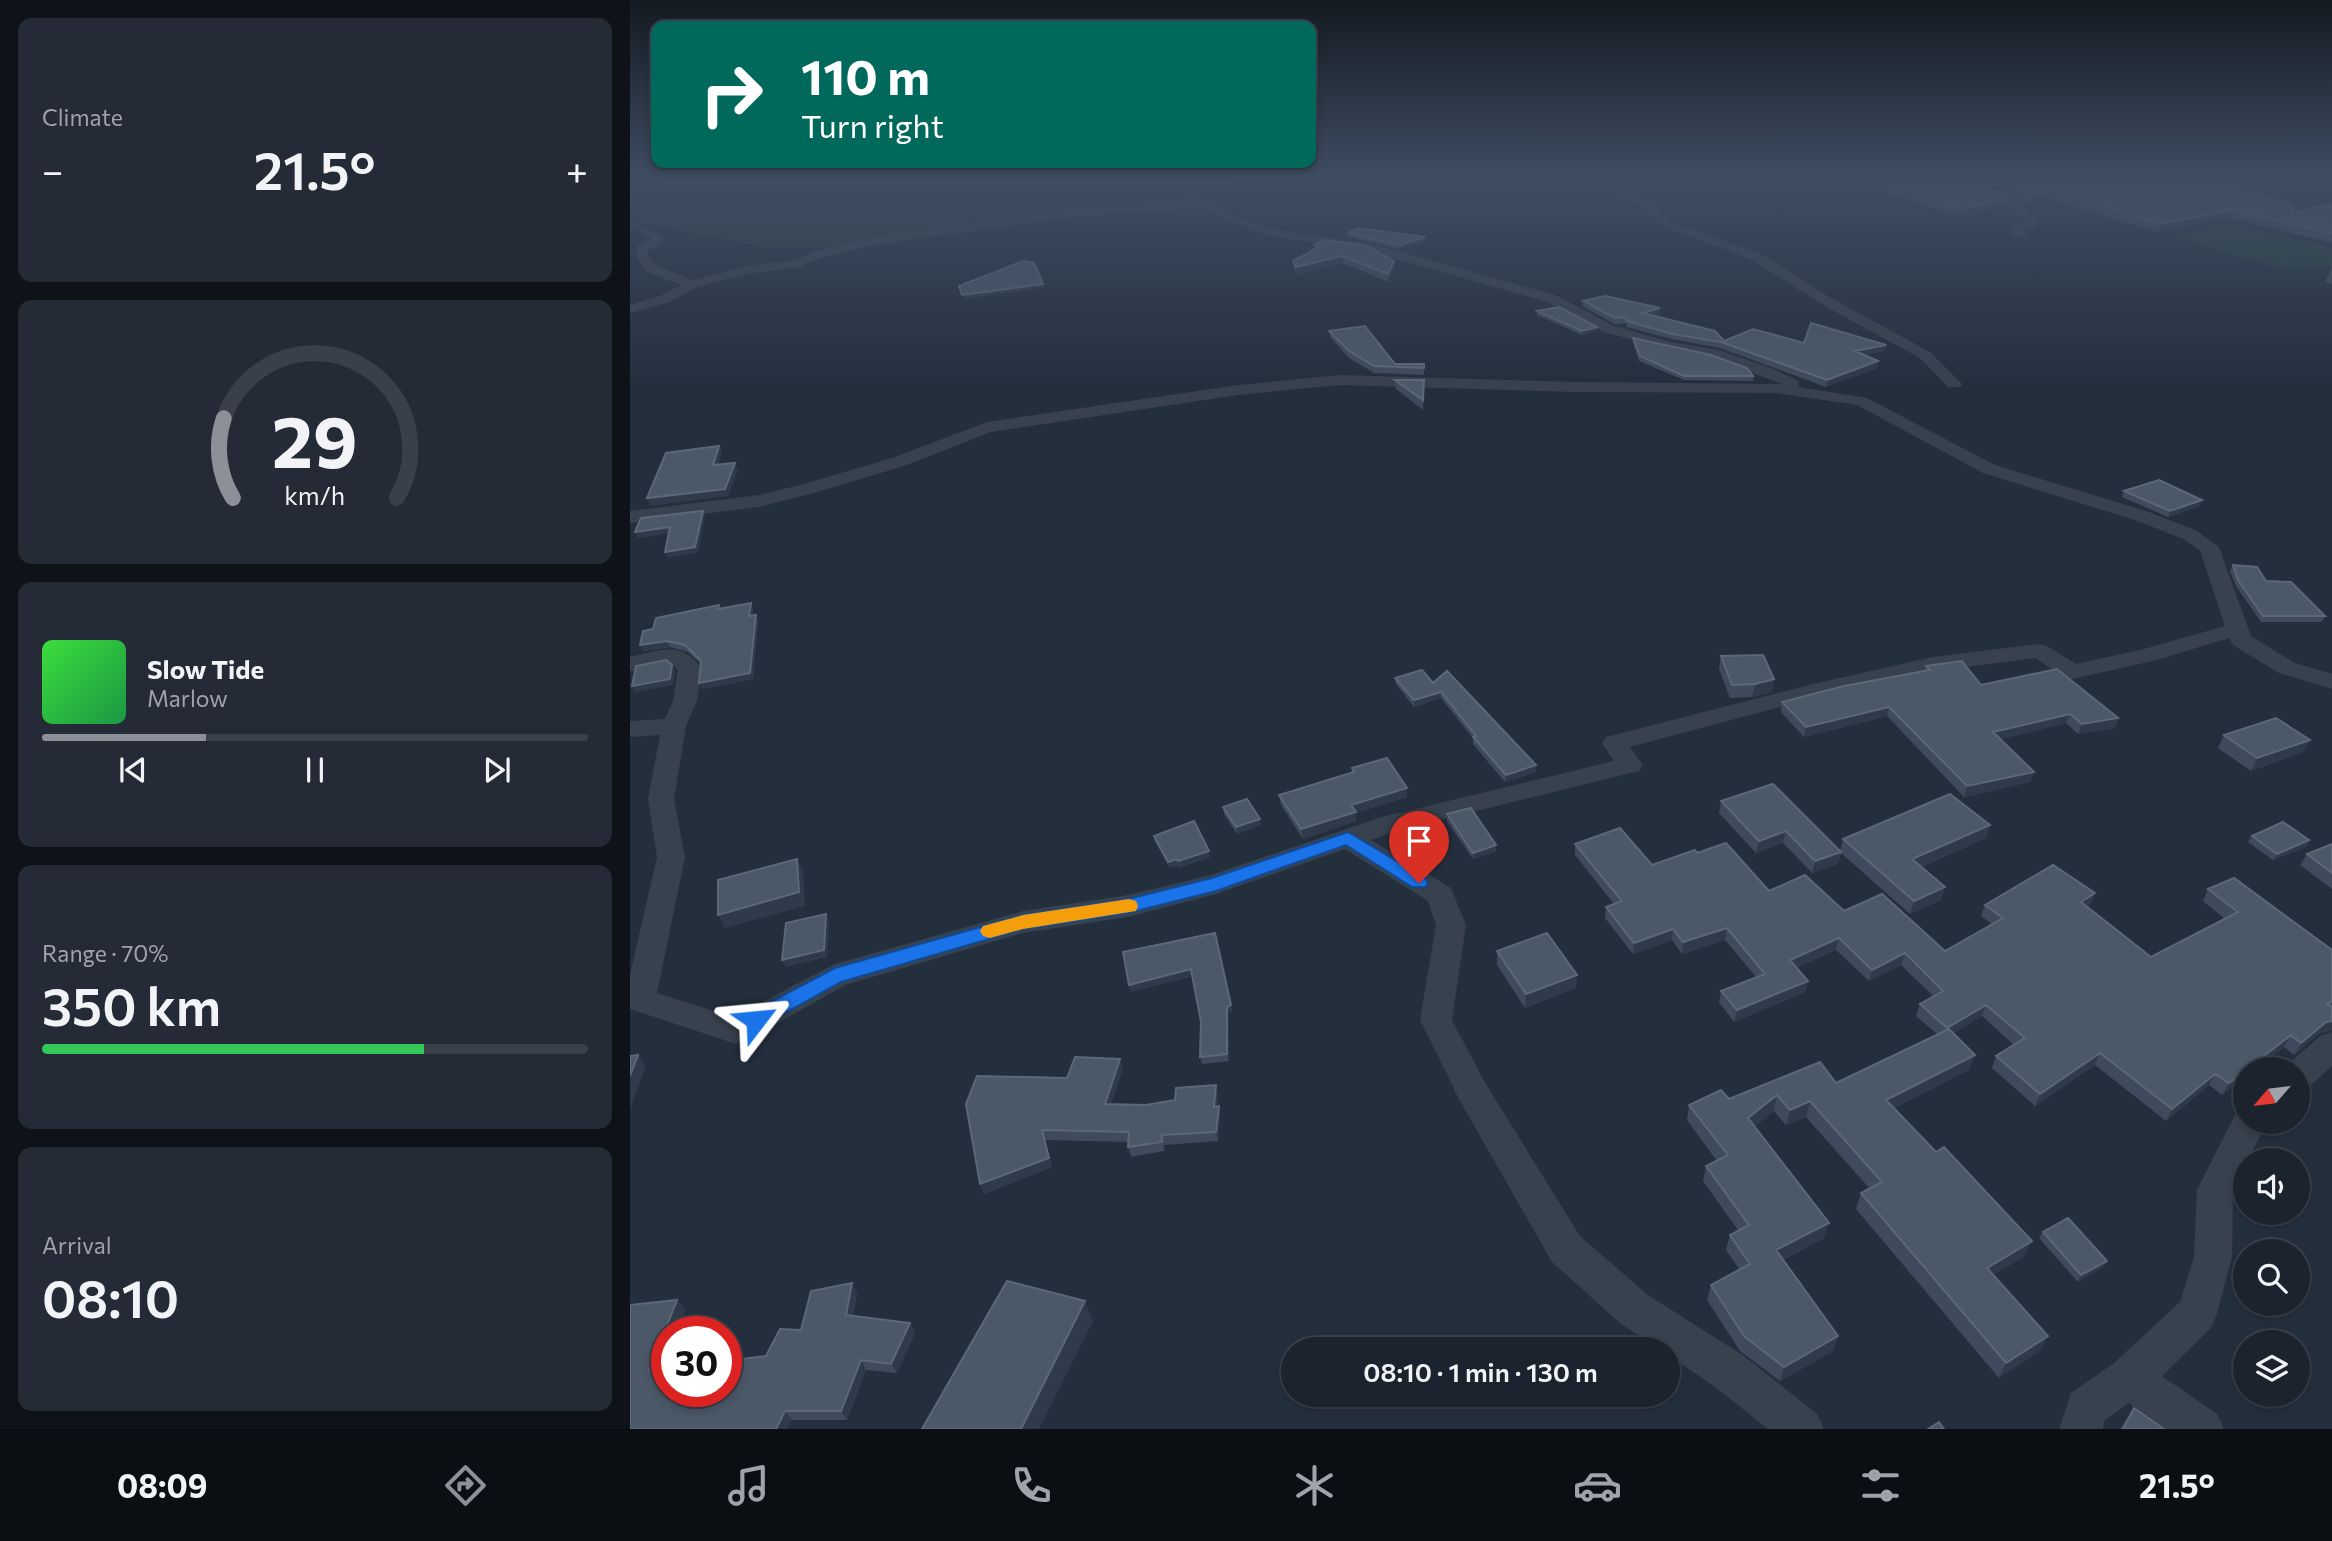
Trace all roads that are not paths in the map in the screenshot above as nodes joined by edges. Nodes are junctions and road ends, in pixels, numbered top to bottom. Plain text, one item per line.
1 (644, 248) edge
2 (846, 248) edge
3 (1371, 248) edge
4 (1732, 248) edge
5 (692, 284) junction
6 (630, 309) edge
7 (1954, 384) dead end
8 (1809, 392) junction
9 (630, 517) edge
10 (2237, 629) junction
11 (630, 664) edge
12 (2332, 682) edge
13 (674, 726) junction
14 (630, 729) edge
15 (1348, 838) junction
16 (2332, 1045) edge
17 (2310, 1065) edge
18 (2243, 1134) edge
19 (2129, 1378) junction
20 (1802, 1429) edge
21 (2081, 1429) edge
22 (2202, 1429) edge

1 - 5 street
2 - 5 street
3 - 8 street
4 - 7 street
5 - 6 street
8 - 9 street
8 - 10 street
10 - 12 street
10 - 15 street
11 - 13 street
13 - 14 street
13 - 15 street
15 - 20 street
16 - 17 street
18 - 19 street
19 - 21 street
19 - 22 street

